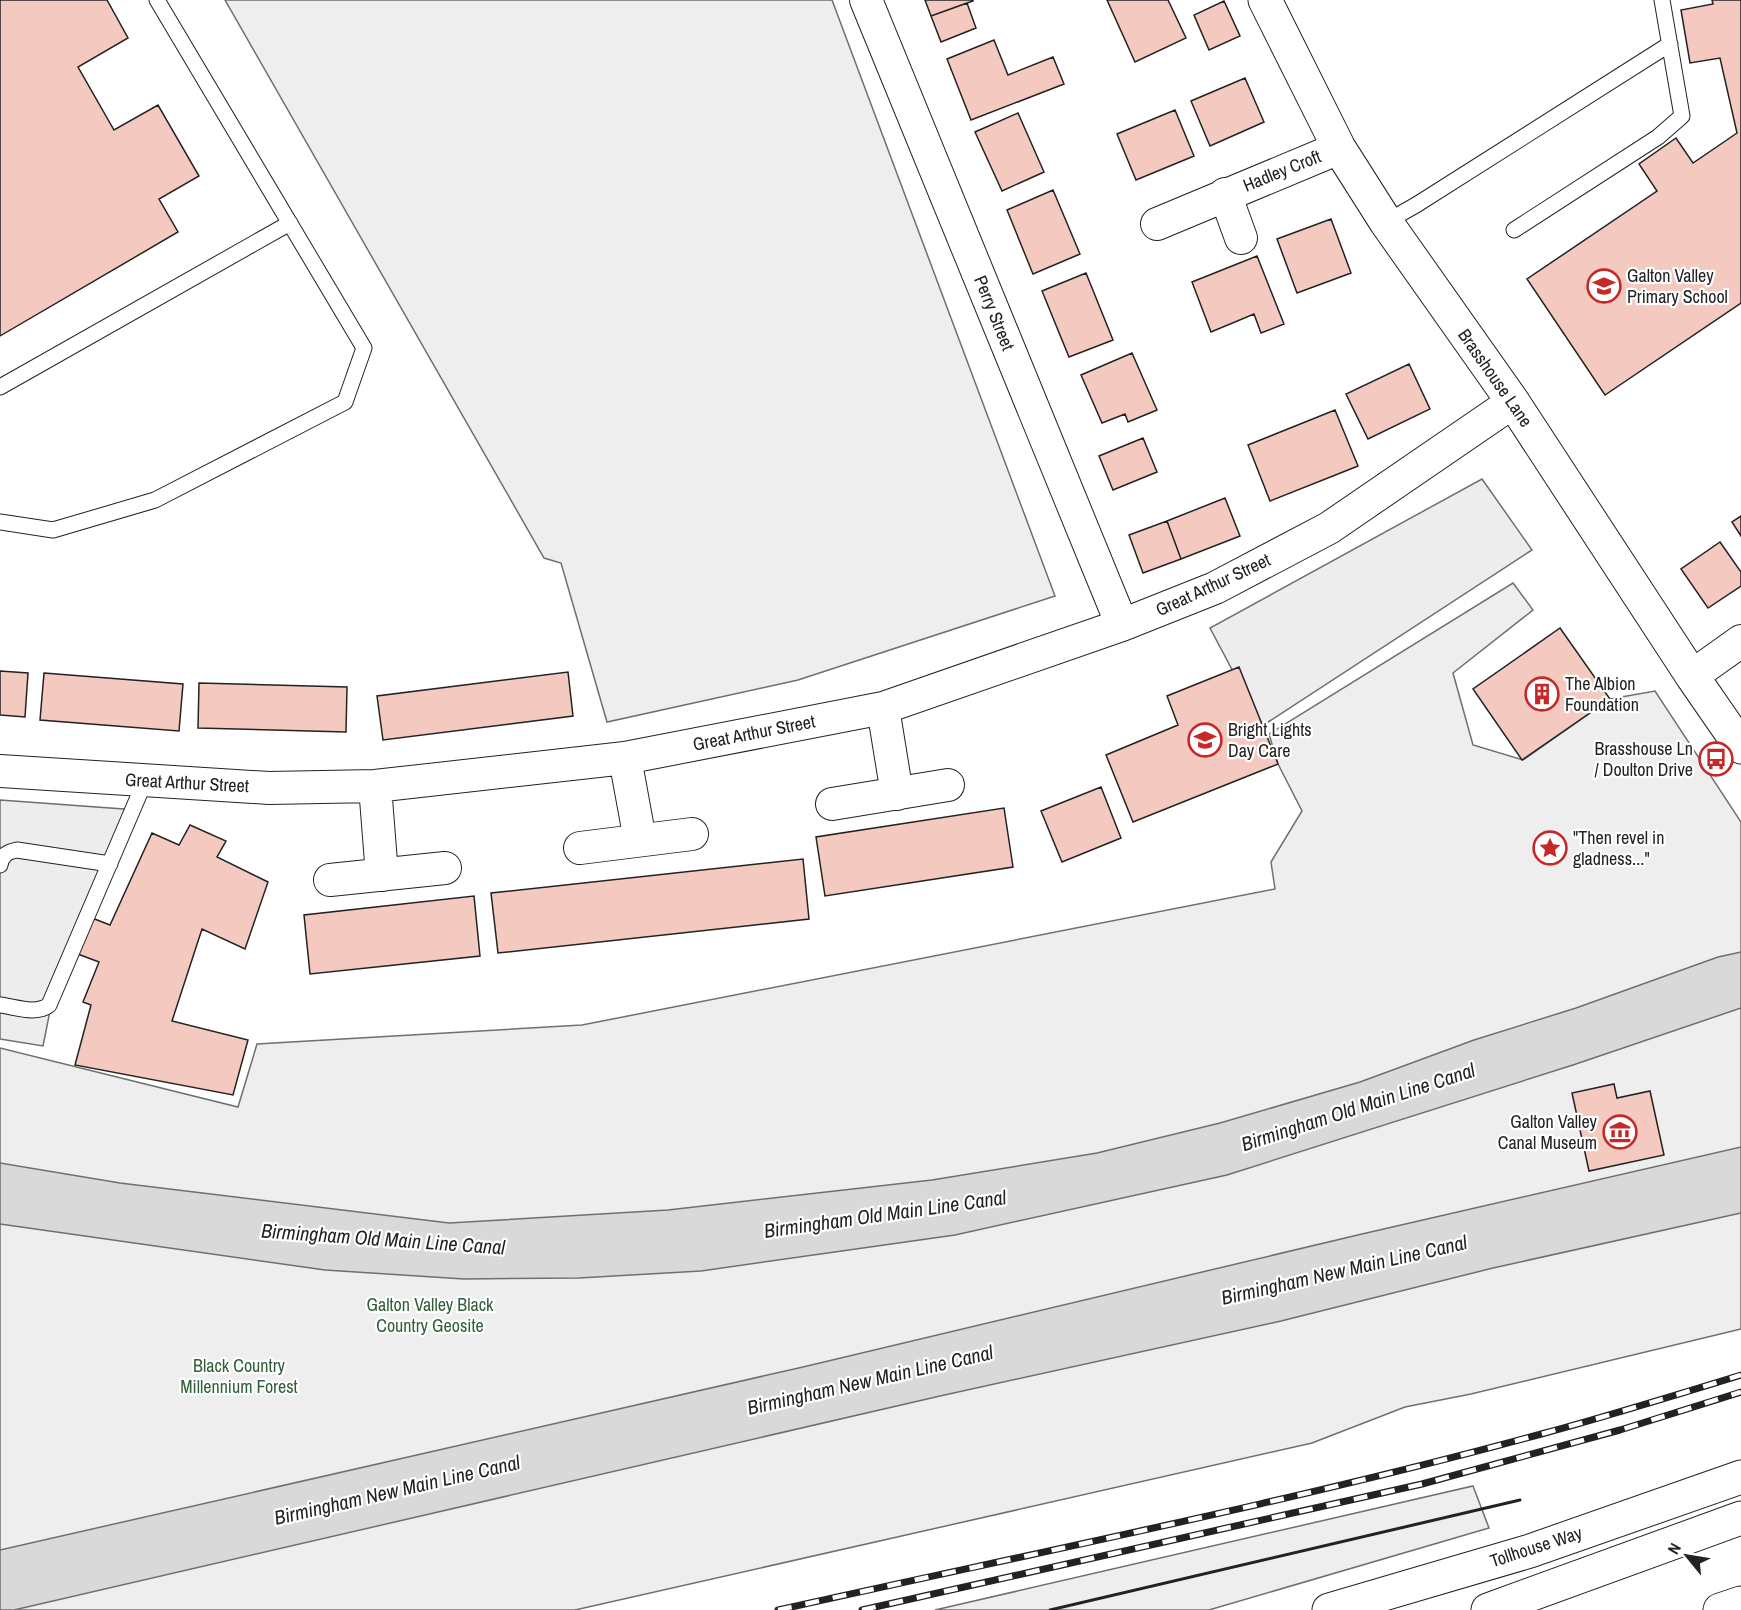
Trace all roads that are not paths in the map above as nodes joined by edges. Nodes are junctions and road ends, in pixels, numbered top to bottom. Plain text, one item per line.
1 (157, 0) edge
2 (866, 0) edge
3 (1265, 0) edge
4 (1662, 0) edge
5 (1670, 44) junction
6 (1339, 148) junction
7 (1225, 194) junction
8 (1386, 222) junction
9 (290, 223) junction
10 (1157, 224) dead end
11 (1514, 230) dead end
12 (1241, 238) dead end
13 (0, 387) edge
14 (1513, 402) junction
15 (0, 522) edge
16 (1122, 625) junction
17 (1741, 641) edge
18 (1692, 676) junction
19 (883, 708) junction
20 (1741, 747) edge
21 (625, 758) junction
22 (0, 771) edge
23 (145, 781) junction
24 (948, 785) dead end
25 (375, 786) junction
26 (897, 794) junction
27 (832, 804) dead end
28 (692, 834) dead end
29 (640, 840) junction
30 (580, 848) dead end
31 (110, 864) junction
32 (0, 866) edge
33 (445, 868) dead end
34 (382, 875) junction
35 (330, 880) dead end
36 (0, 1005) edge
37 (1741, 1477) edge
38 (1741, 1518) edge
39 (1741, 1603) edge
40 (1329, 1610) edge
41 (1488, 1610) edge
42 (1720, 1610) edge

1 - 9 lane
2 - 16 street, Perry Street
3 - 6 street, Brasshouse Lane
4 - 5 lane
5 - 8 lane
5 - 11 lane
6 - 7 street, Hadley Croft
6 - 8 street, Brasshouse Lane
7 - 10 street, Hadley Croft
7 - 12 street, Hadley Croft
8 - 14 street, Brasshouse Lane
9 - 13 lane
9 - 15 lane
14 - 16 street, Great Arthur Street
14 - 18 street, Brasshouse Lane
16 - 19 street, Great Arthur Street
17 - 18 street
18 - 20 street, Brasshouse Lane
19 - 21 street, Great Arthur Street
19 - 26 street
21 - 25 street, Great Arthur Street
21 - 29 street
22 - 23 street, Great Arthur Street
23 - 25 street, Great Arthur Street
23 - 31 lane
24 - 26 street
25 - 34 street
26 - 27 street
28 - 29 street
29 - 30 street
31 - 32 lane
31 - 36 lane
33 - 34 street
34 - 35 street
37 - 40 street, Tollhouse Way
38 - 41 street
39 - 42 street

